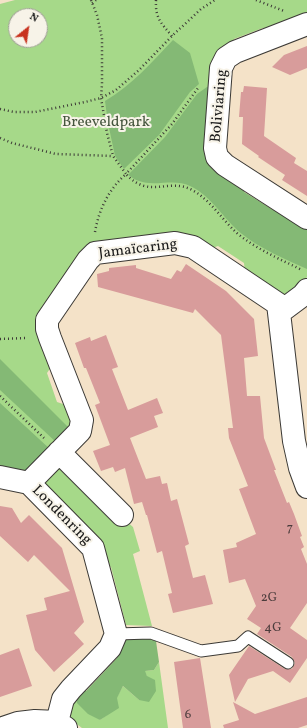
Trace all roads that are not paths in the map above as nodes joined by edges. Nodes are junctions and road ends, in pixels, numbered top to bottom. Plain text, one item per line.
1 (307, 24) edge
2 (307, 218) edge
3 (307, 290) edge
4 (279, 313) junction
5 (59, 452) junction
6 (0, 478) edge
7 (30, 483) junction
8 (307, 487) edge
9 (122, 515) dead end
10 (116, 634) junction
11 (288, 663) dead end
12 (62, 725) edge
13 (4, 728) edge

1 - 2 street, Boliviaring
3 - 4 street
4 - 5 street, Jamaïcaring
4 - 8 street, Jamaïcaring
5 - 7 street, Jamaïcaring
5 - 9 street
6 - 7 street, Londenring
7 - 10 street, Londenring
10 - 11 lane
10 - 12 street
12 - 13 street

